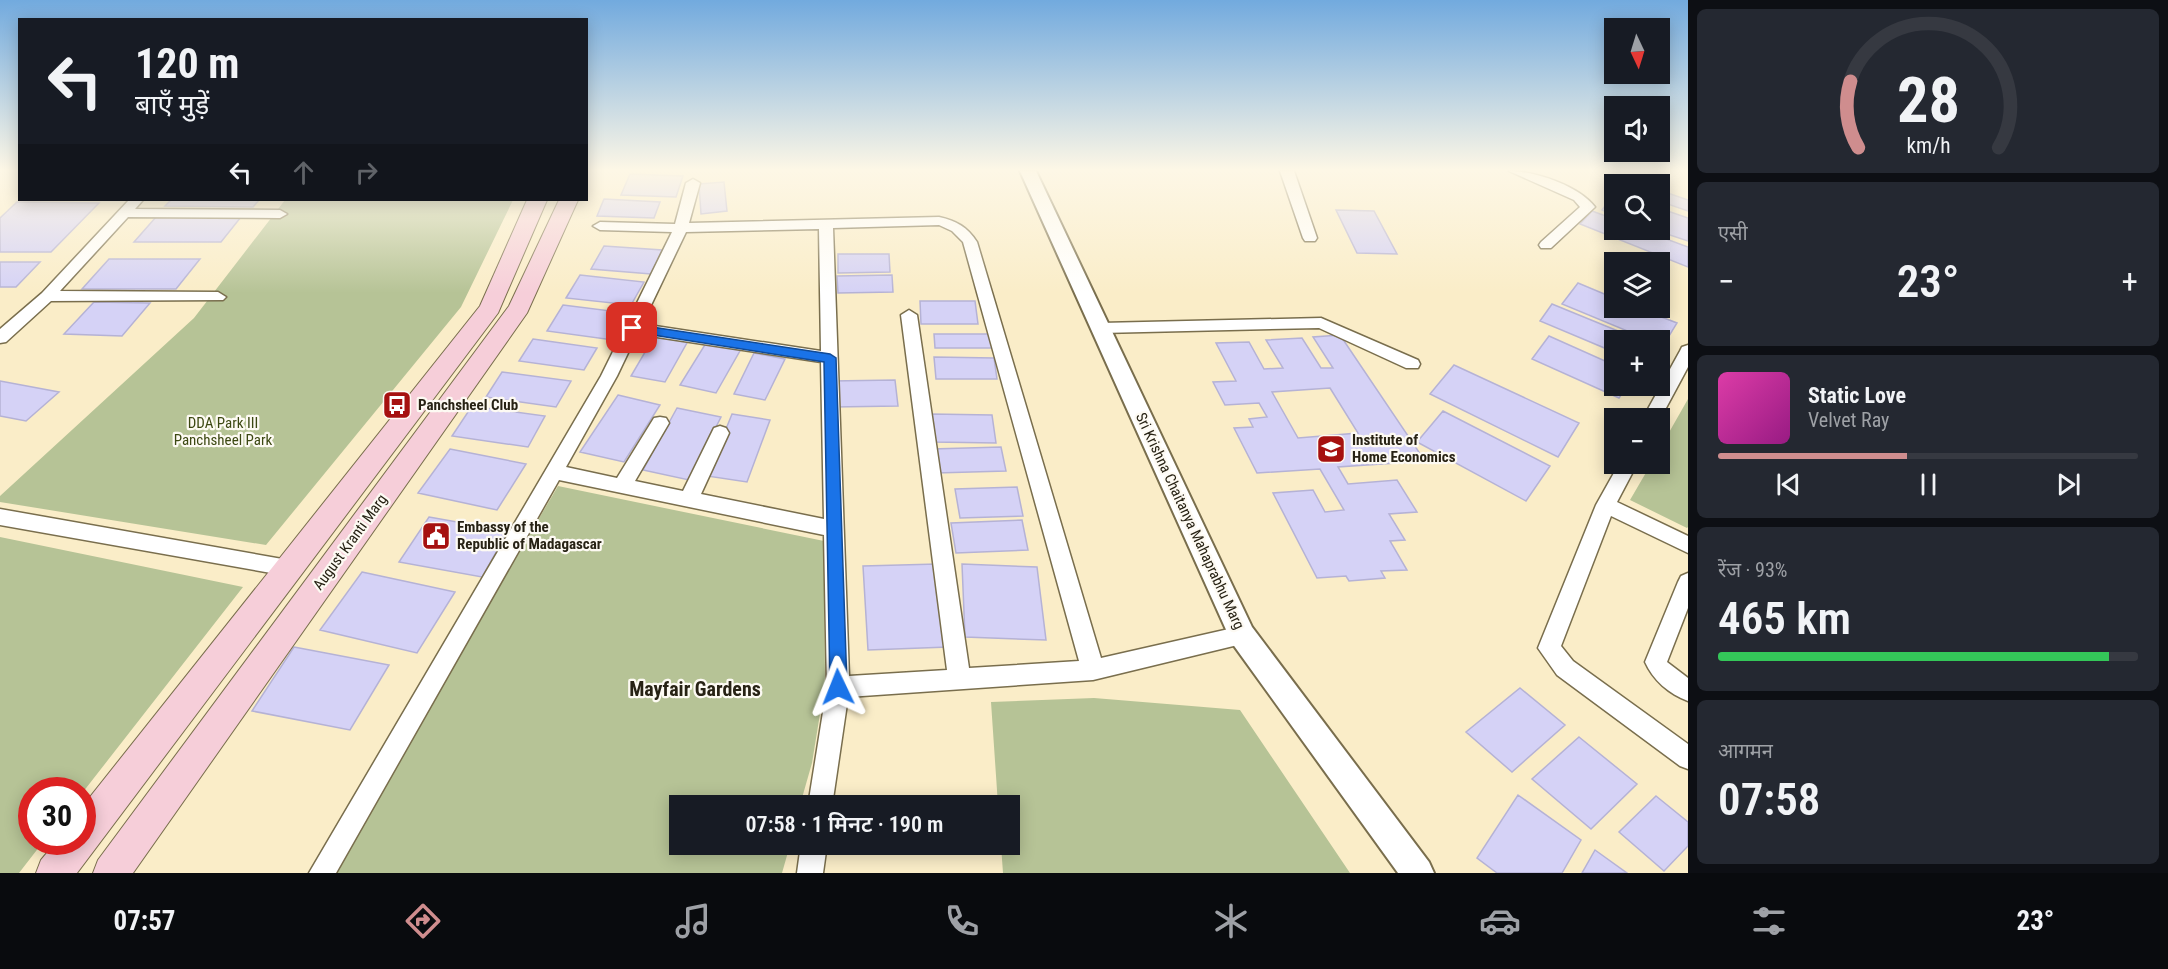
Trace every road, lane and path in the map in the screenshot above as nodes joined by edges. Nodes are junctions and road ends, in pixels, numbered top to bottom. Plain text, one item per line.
1 (532, 212) edge
2 (563, 212) edge
3 (685, 212) edge
4 (1047, 212) edge
5 (1301, 212) edge
6 (1583, 212) edge
7 (123, 213) joint
8 (280, 214) dead end
9 (826, 224) junction
10 (600, 226) dead end
11 (681, 228) junction
12 (1310, 238) dead end
13 (1546, 245) dead end
14 (47, 296) junction
15 (219, 297) dead end
16 (909, 315) dead end
17 (632, 328) junction
18 (1101, 328) junction
19 (0, 338) edge
20 (1688, 351) edge
21 (830, 358) junction
22 (1412, 364) dead end
23 (1657, 408) edge
24 (660, 423) dead end
25 (720, 434) dead end
26 (554, 472) junction
27 (1623, 474) edge
28 (622, 486) junction
29 (688, 499) junction
30 (1606, 505) junction
31 (0, 517) edge
32 (834, 529) junction
33 (1688, 545) edge
34 (288, 568) junction
35 (1688, 582) edge
36 (1242, 635) junction
37 (1093, 670) junction
38 (960, 680) junction
39 (838, 687) junction
40 (1688, 691) edge
41 (1688, 758) edge
42 (822, 795) edge
43 (96, 818) edge
44 (68, 855) edge
45 (812, 855) edge
46 (54, 873) edge
47 (111, 873) edge
48 (322, 873) edge
49 (810, 873) edge
50 (1418, 873) edge

1 - 34 main road, August Kranti Marg
2 - 47 main road, August Kranti Marg
3 - 11 street
4 - 18 street, Sri Krishna Chaitanya Mahaprabhu Marg
5 - 12 street
6 - 13 street
7 - 8 street
7 - 14 street
9 - 11 street
9 - 21 street
9 - 37 street
10 - 11 street
11 - 17 street
14 - 15 street
14 - 19 street
16 - 38 street
17 - 21 street
17 - 26 street
18 - 22 street
18 - 36 street, Sri Krishna Chaitanya Mahaprabhu Marg
20 - 23 street
21 - 32 street
24 - 28 street
25 - 29 street
26 - 28 street
26 - 48 street
27 - 30 street
28 - 29 street
29 - 32 street
30 - 33 street
30 - 41 street
31 - 34 street
32 - 39 street
34 - 43 main road, August Kranti Marg
35 - 40 street
36 - 37 street
36 - 50 street, Sri Krishna Chaitanya Mahaprabhu Marg
37 - 38 street
38 - 39 street
39 - 42 street
44 - 46 main road
45 - 49 street

